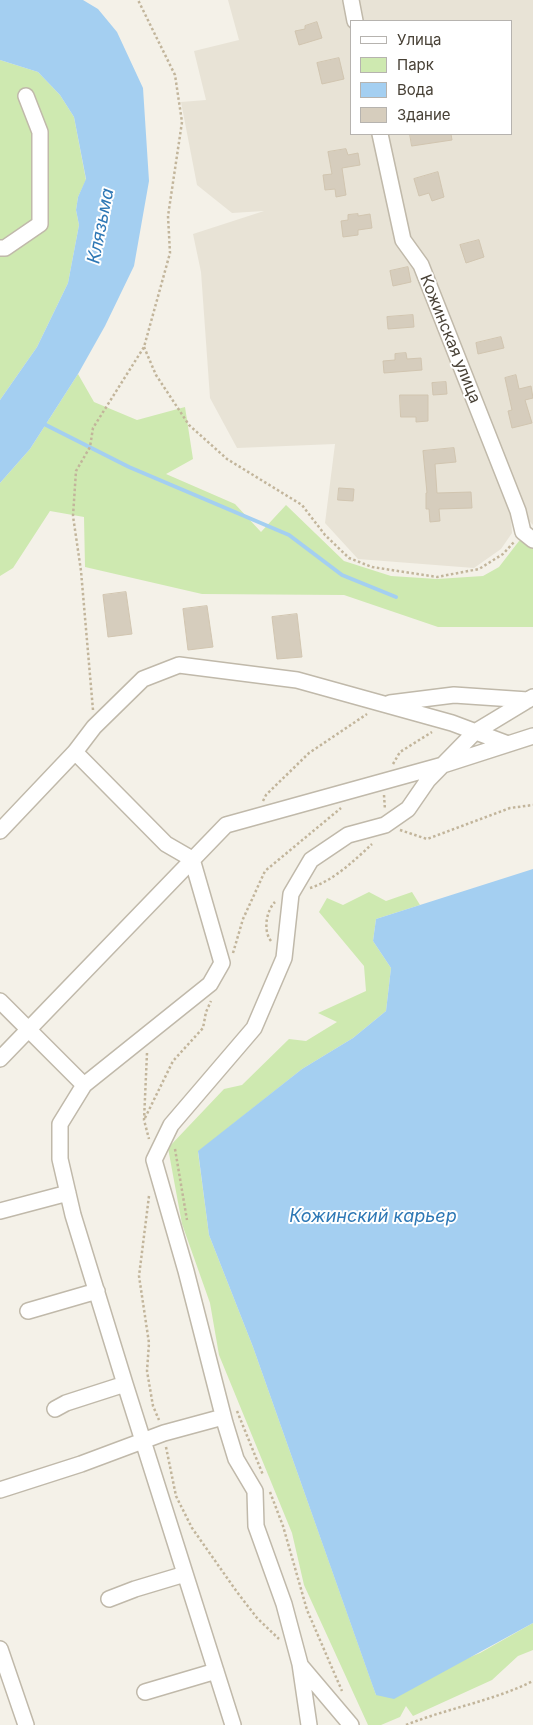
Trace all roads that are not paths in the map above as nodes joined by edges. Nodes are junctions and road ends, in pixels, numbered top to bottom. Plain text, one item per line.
1 (351, 0) edge
2 (355, 20) edge
3 (26, 96) dead end
4 (380, 135) edge
5 (0, 248) edge
6 (528, 536) edge
7 (530, 698) edge
8 (381, 704) junction
9 (475, 732) junction
10 (533, 736) edge
11 (508, 744) junction
12 (75, 752) junction
13 (443, 765) junction
14 (0, 831) edge
15 (192, 859) junction
16 (0, 1001) edge
17 (28, 1029) junction
18 (0, 1060) edge
19 (84, 1085) junction
20 (68, 1193) junction
21 (0, 1210) edge
22 (97, 1291) junction
23 (28, 1311) dead end
24 (125, 1384) junction
25 (55, 1409) dead end
26 (223, 1417) junction
27 (143, 1441) junction
28 (0, 1490) edge
29 (185, 1574) junction
30 (109, 1599) dead end
31 (0, 1650) edge
32 (300, 1664) junction
33 (216, 1671) junction
34 (145, 1692) dead end
35 (26, 1725) edge
36 (233, 1725) edge
37 (309, 1725) edge
38 (351, 1725) edge

1 - 2 street
3 - 5 street
4 - 6 street, Кожинская улица
7 - 8 street
7 - 9 street
8 - 9 street
8 - 12 street
9 - 11 street
9 - 13 street
10 - 11 street
11 - 13 street
12 - 14 street
12 - 15 street
13 - 15 street
13 - 26 street
15 - 17 street
15 - 19 street
16 - 17 street
17 - 18 street
17 - 19 street
19 - 20 street
20 - 21 street
20 - 22 street
22 - 23 street
22 - 24 street
24 - 25 street
24 - 27 street
26 - 27 street
26 - 32 street
27 - 28 street
27 - 29 street
29 - 30 street
29 - 33 street
31 - 35 street
32 - 37 street
32 - 38 street
33 - 34 street
33 - 36 street

